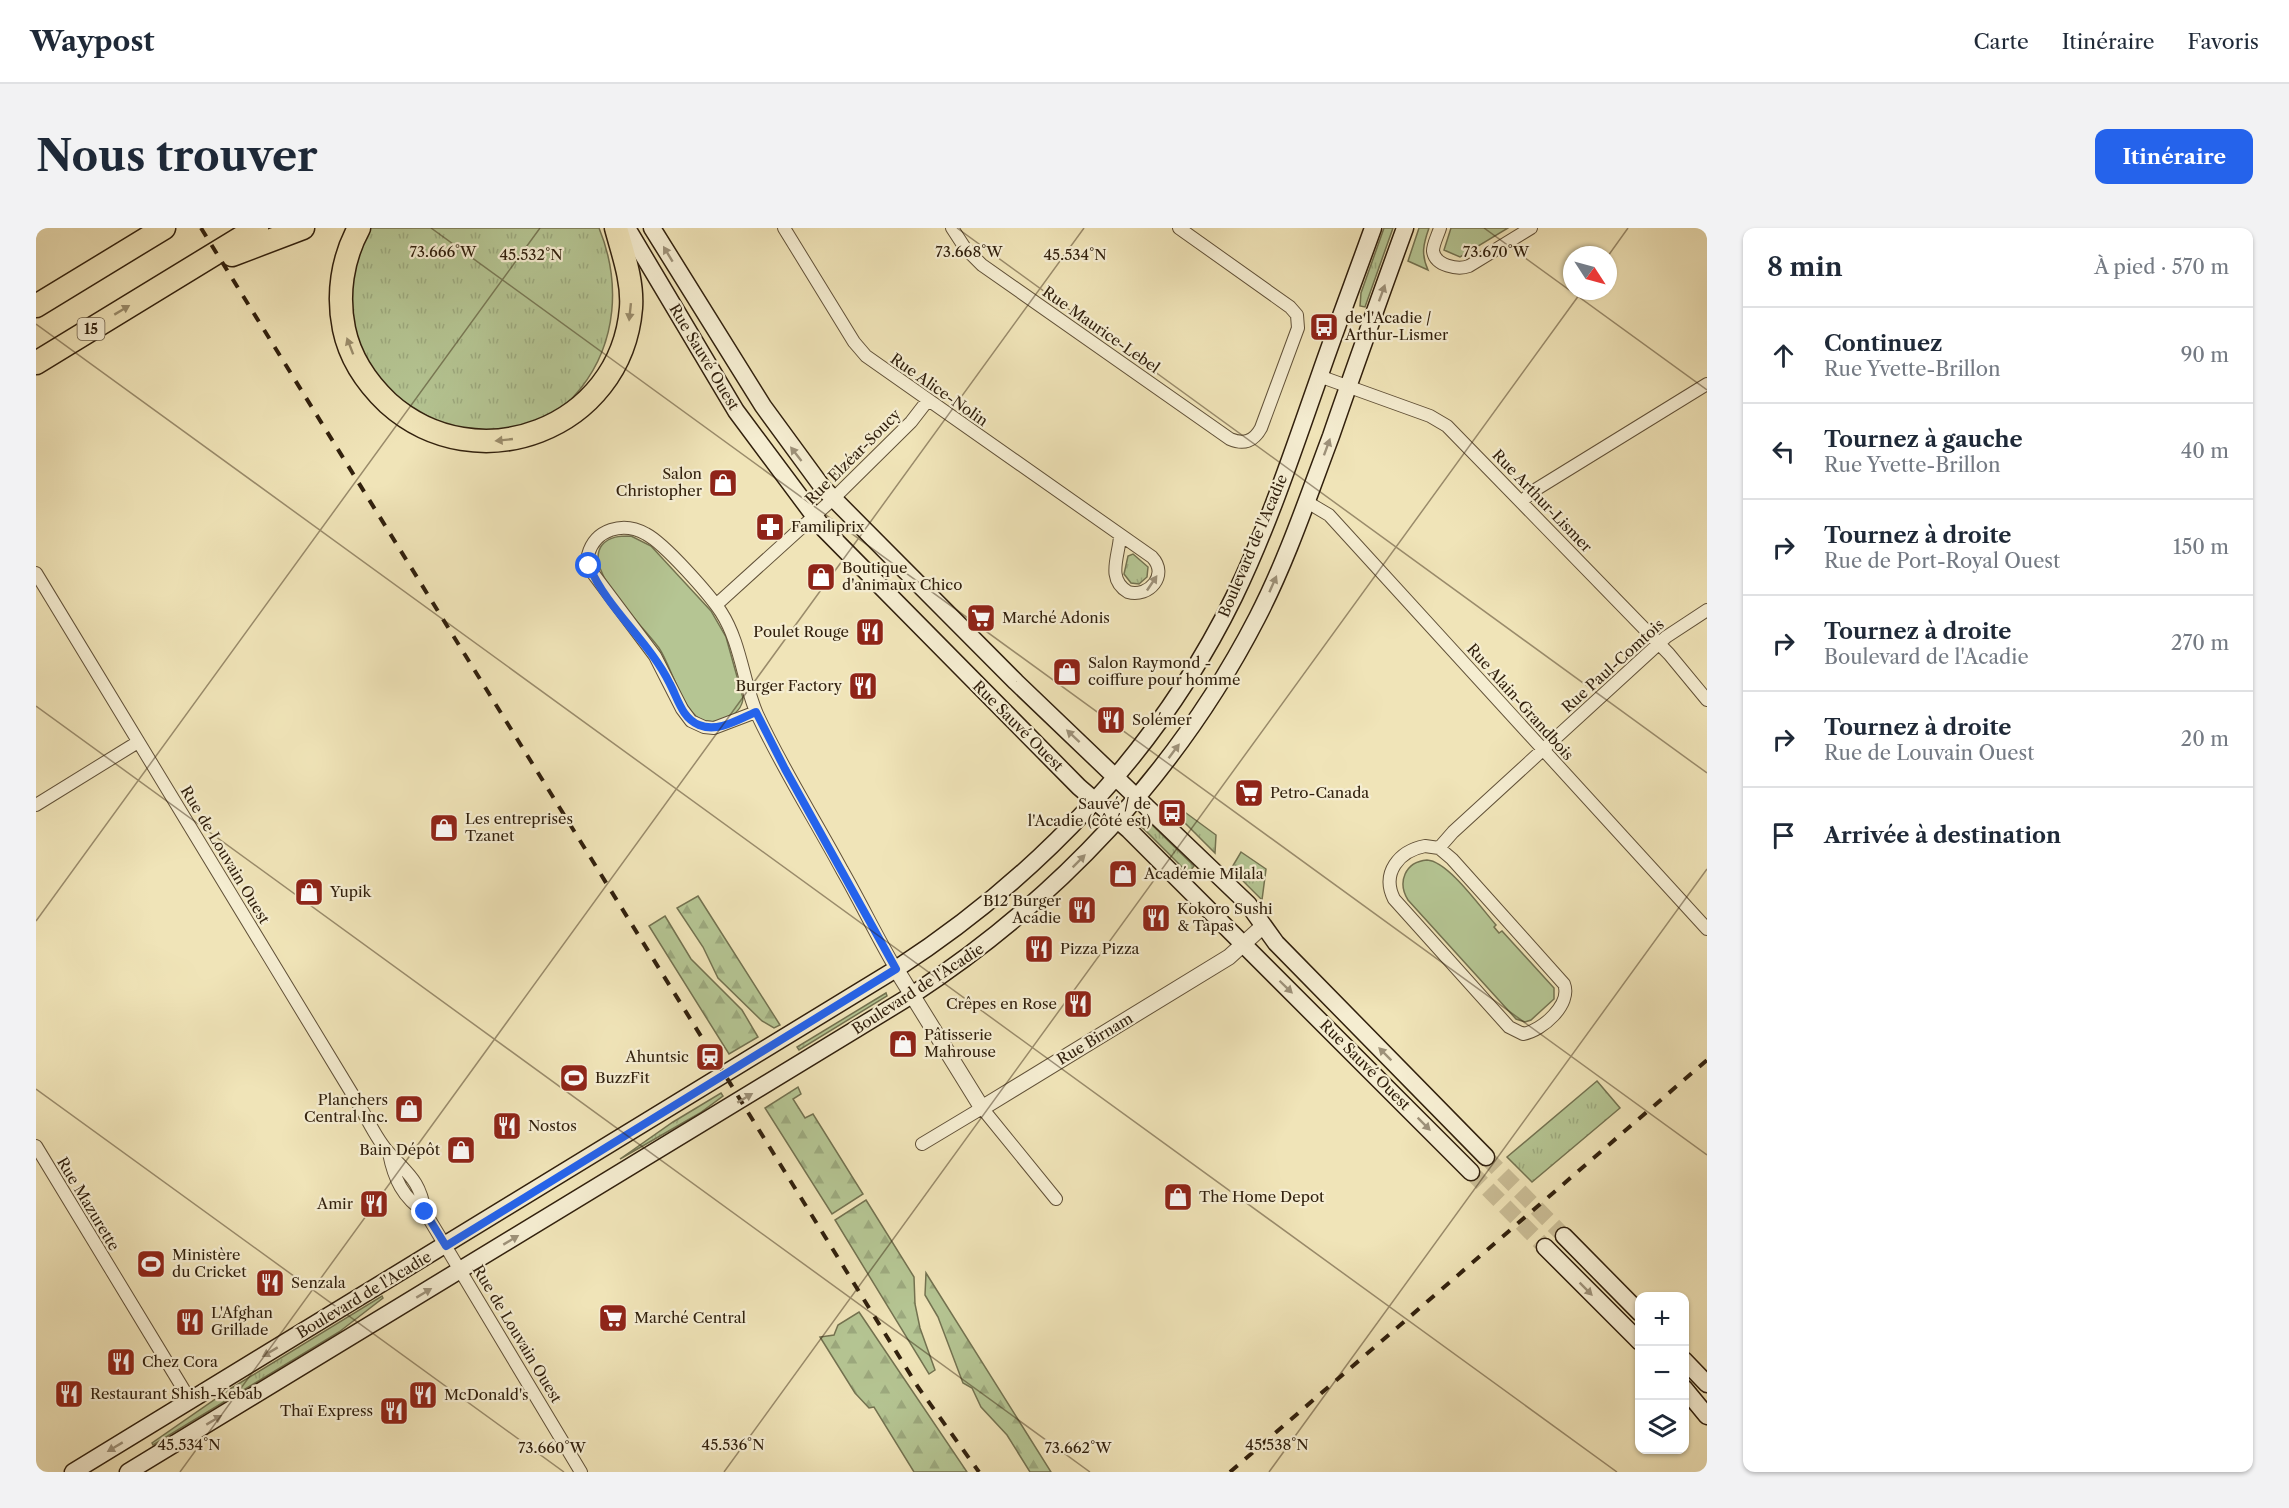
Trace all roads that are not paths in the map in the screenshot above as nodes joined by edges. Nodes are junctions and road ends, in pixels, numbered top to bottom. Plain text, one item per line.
1 (164, 228) edge
2 (257, 228) edge
3 (303, 228) edge
4 (359, 228) edge
5 (616, 228) edge
6 (627, 228) edge
7 (652, 228) edge
8 (952, 228) edge
9 (1179, 228) edge
10 (1373, 228) edge
11 (1405, 228) edge
12 (1440, 228) edge
13 (1531, 228) edge
14 (787, 229) edge
15 (183, 273) junction
16 (36, 306) edge
17 (36, 363) edge
18 (1319, 376) junction
19 (1707, 384) edge
20 (1348, 388) junction
21 (928, 400) junction
22 (833, 499) junction
23 (1521, 501) junction
24 (1307, 502) junction
25 (815, 516) junction
26 (1120, 536) junction
27 (36, 573) edge
28 (716, 605) junction
29 (1707, 610) edge
30 (1659, 643) junction
31 (1707, 700) edge
32 (756, 712) junction
33 (138, 742) junction
34 (1543, 749) junction
35 (1115, 776) junction
36 (1137, 797) junction
37 (1095, 801) junction
38 (36, 805) edge
39 (1118, 820) junction
40 (1439, 848) junction
41 (1262, 927) junction
42 (1707, 929) edge
43 (1244, 945) junction
44 (896, 969) junction
45 (912, 995) junction
46 (982, 1108) junction
47 (922, 1144) dead end
48 (36, 1146) edge
49 (1486, 1157) tunnel mouth
50 (1471, 1172) tunnel mouth
51 (1056, 1199) dead end
52 (1563, 1236) tunnel mouth
53 (446, 1246) junction
54 (1545, 1247) tunnel mouth
55 (461, 1271) junction
56 (1635, 1309) edge
57 (1635, 1337) edge
58 (1689, 1365) edge
59 (1707, 1384) edge
60 (1689, 1394) edge
61 (190, 1400) junction
62 (1707, 1416) edge
63 (73, 1472) edge
64 (128, 1472) edge
65 (581, 1472) edge

1 - 16 highway
2 - 15 highway, 15
3 - 15 highway
5 -> 4 highway
6 - 25 main road, Rue Sauvé Ouest
22 -> 7 main road, Rue Sauvé Ouest
8 - 9 street, Rue Maurice-Lebel
10 - 18 main road, Boulevard de l'Acadie
20 -> 11 main road, Boulevard de l'Acadie
12 - 13 street
14 - 21 street, Rue Alice-Nolin
17 -> 15 highway, 15
18 - 20 street, Rue Arthur-Lismer
18 - 35 main road, Boulevard de l'Acadie
19 - 23 street
20 - 23 street, Rue Arthur-Lismer
24 -> 20 main road, Boulevard de l'Acadie
21 - 22 street, Rue Elzéar-Soucy
21 - 26 street, Rue Alice-Nolin
22 - 25 street, Rue Elzéar-Soucy
35 -> 22 main road, Rue Sauvé Ouest
23 - 30 street, Rue Arthur-Lismer
24 - 34 street, Rue Alain-Grandbois
36 -> 24 main road, Boulevard de l'Acadie
25 - 28 street, Rue Elzéar-Soucy
25 - 37 main road, Rue Sauvé Ouest
26 -> 26 street, Rue Alice-Nolin
27 - 33 street, Rue de Louvain Ouest
28 - 32 street
28 - 32 street
29 - 30 street, Rue Paul-Comtois
30 - 31 street, Rue Arthur-Lismer
30 - 34 street, Rue Paul-Comtois
32 - 44 street
33 - 38 street
33 - 53 street, Rue de Louvain Ouest
34 - 40 street, Rue Paul-Comtois
34 - 42 street, Rue Alain-Grandbois
35 - 36 main road, Rue Sauvé Ouest
35 - 37 main road, Boulevard de l'Acadie
36 - 39 main road, Boulevard de l'Acadie
36 - 41 main road, Rue Sauvé Ouest
37 - 39 main road, Rue Sauvé Ouest
37 - 44 main road, Boulevard de l'Acadie
39 - 43 main road, Rue Sauvé Ouest
45 -> 39 main road, Boulevard de l'Acadie
40 - 40 street
41 - 43 street, Rue Birnam
49 -> 41 main road, Rue Sauvé Ouest
43 - 46 street, Rue Birnam
43 -> 50 main road, Rue Sauvé Ouest
44 - 45 street
44 - 53 main road, Boulevard de l'Acadie
45 - 46 street
55 -> 45 main road, Boulevard de l'Acadie
46 - 47 street, Rue Birnam
46 - 51 street
48 - 61 street, Rue Mazurette
52 - 56 main road
53 - 55 street, Rue de Louvain Ouest
53 -> 61 main road, Boulevard de l'Acadie
54 -> 57 main road
64 -> 55 main road, Boulevard de l'Acadie
55 - 65 street, Rue de Louvain Ouest
58 - 59 main road
60 - 62 main road
61 -> 63 main road, Boulevard de l'Acadie

